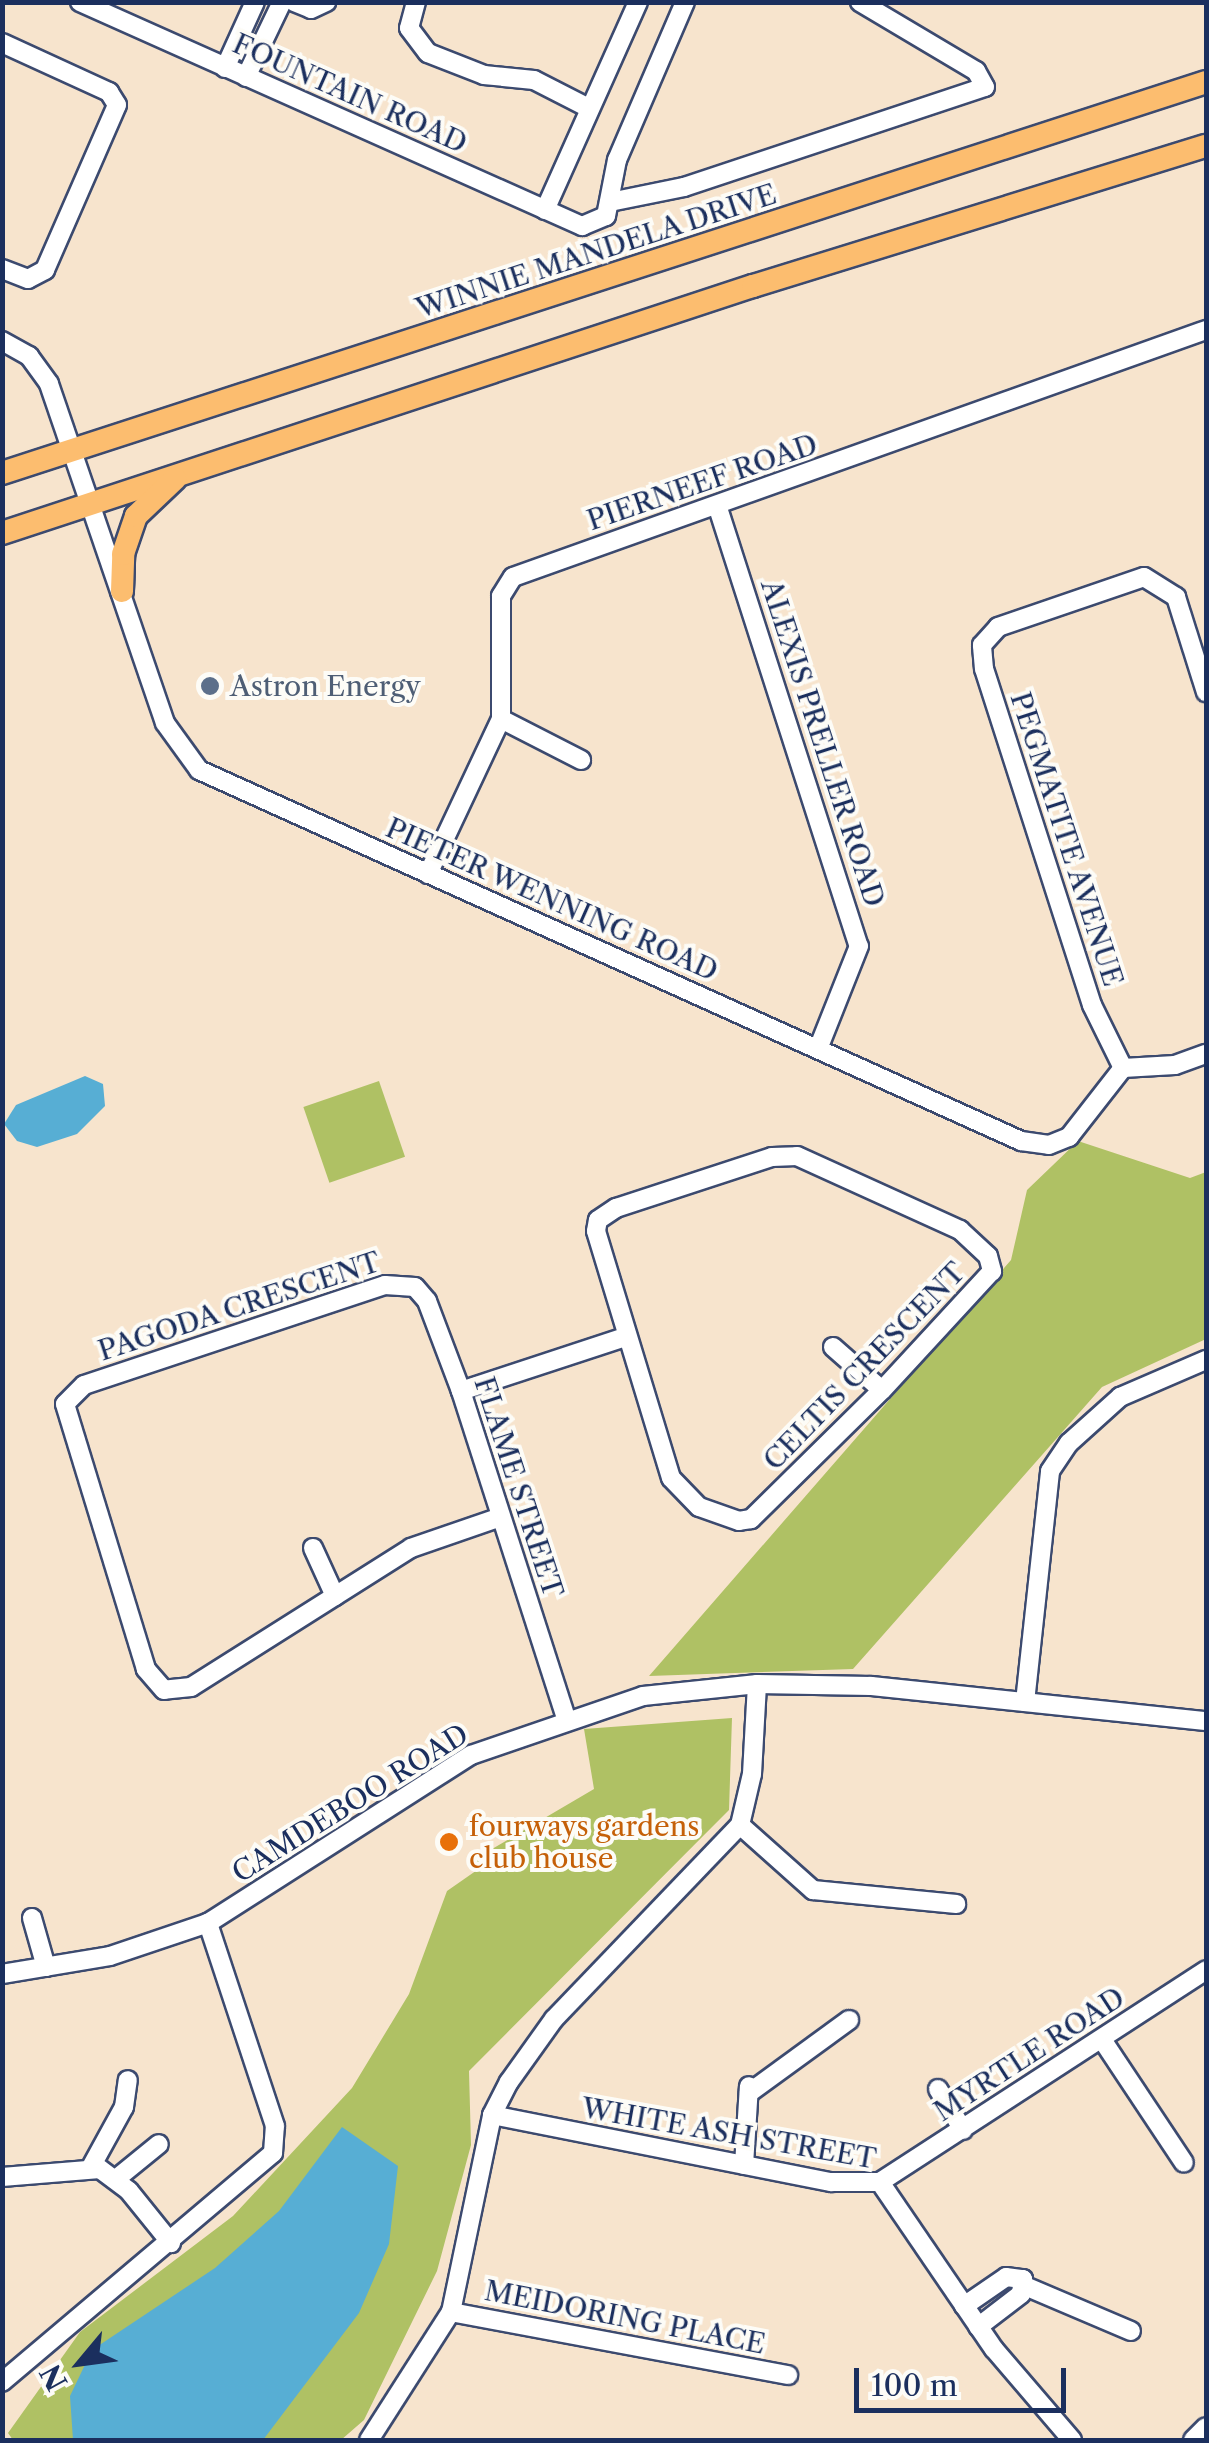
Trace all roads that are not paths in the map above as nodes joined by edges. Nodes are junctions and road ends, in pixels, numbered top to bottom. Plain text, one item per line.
1 (80, 2) edge
2 (255, 2) edge
3 (282, 2) edge
4 (294, 2) edge
5 (326, 2) edge
6 (416, 2) edge
7 (638, 2) edge
8 (684, 2) edge
9 (860, 2) edge
10 (2, 43) edge
11 (225, 68) junction
12 (246, 77) junction
13 (1205, 82) edge
14 (589, 108) junction
15 (1206, 146) edge
16 (610, 202) junction
17 (545, 210) junction
18 (2, 269) edge
19 (1206, 330) edge
20 (2, 341) edge
21 (75, 448) junction
22 (2, 473) edge
23 (181, 474) junction
24 (94, 502) junction
25 (718, 508) junction
26 (2, 533) edge
27 (122, 591) junction
28 (1206, 692) edge
29 (501, 719) junction
30 (581, 760) dead end
31 (428, 874) junction
32 (818, 1049) junction
33 (1206, 1054) edge
34 (1123, 1068) junction
35 (404, 1282) joint
36 (625, 1337) junction
37 (832, 1347) dead end
38 (1206, 1360) edge
39 (882, 1390) junction
40 (461, 1391) junction
41 (498, 1518) junction
42 (313, 1548) dead end
43 (335, 1596) junction
44 (757, 1684) junction
45 (1025, 1702) junction
46 (566, 1719) junction
47 (1206, 1721) edge
48 (740, 1825) junction
49 (956, 1904) dead end
50 (32, 1918) dead end
51 (208, 1923) junction
52 (46, 1967) junction
53 (1206, 1970) edge
54 (2, 1974) edge
55 (850, 2020) dead end
56 (1102, 2041) junction
57 (128, 2080) dead end
58 (938, 2089) dead end
59 (492, 2116) junction
60 (963, 2130) junction
61 (159, 2144) dead end
62 (1184, 2163) dead end
63 (744, 2165) junction
64 (90, 2167) junction
65 (2, 2177) edge
66 (116, 2179) junction
67 (880, 2182) junction
68 (171, 2243) junction
69 (1025, 2286) junction
70 (964, 2306) junction
71 (451, 2312) junction
72 (978, 2327) junction
73 (1131, 2331) dead end
74 (788, 2376) dead end
75 (2, 2382) edge
76 (1206, 2427) edge
77 (369, 2440) edge
78 (1072, 2440) edge
79 (1193, 2440) edge

1 - 11 street, FOUNTAIN ROAD
2 - 11 street
3 - 12 street
4 - 5 street
6 - 14 street
7 - 14 street
8 - 16 street
9 - 16 street
10 - 18 street
11 - 12 street, FOUNTAIN ROAD
12 - 17 street, FOUNTAIN ROAD
13 - 21 main road, WINNIE MANDELA DRIVE
14 - 17 street
15 - 23 main road
16 - 17 street, FOUNTAIN ROAD
19 - 25 street, PIERNEEF ROAD
20 - 21 street, PIETER WENNING ROAD
21 - 22 main road, WINNIE MANDELA DRIVE
21 - 24 street, PIETER WENNING ROAD
23 - 24 main road
23 - 27 main road
24 - 26 main road
24 - 27 street, PIETER WENNING ROAD
25 - 29 street, PIERNEEF ROAD
25 - 32 street, ALEXIS PRELLER ROAD
27 - 31 street, PIETER WENNING ROAD
28 - 34 street, PEGMATITE AVENUE
29 - 30 street
29 - 31 street, PIERNEEF ROAD
31 - 32 street, PIETER WENNING ROAD
32 - 34 street, PIETER WENNING ROAD
33 - 34 street
35 - 40 street, FLAME STREET
35 - 43 street, PAGODA CRESCENT
36 - 39 street, CELTIS CRESCENT
36 - 39 street, CELTIS CRESCENT
36 - 40 street
37 - 39 street
38 - 45 street
40 - 41 street, FLAME STREET
41 - 43 street, PAGODA CRESCENT
41 - 46 street, FLAME STREET
42 - 43 street
44 - 45 street, CAMDEBOO ROAD
44 - 46 street, CAMDEBOO ROAD
44 - 48 street
45 - 47 street, CAMDEBOO ROAD
46 - 51 street, CAMDEBOO ROAD
48 - 49 street
48 - 59 street
50 - 52 street
51 - 52 street, CAMDEBOO ROAD
51 - 68 street
52 - 54 street, CAMDEBOO ROAD
53 - 56 street, MYRTLE ROAD
55 - 63 street
56 - 60 street, MYRTLE ROAD
56 - 62 street
57 - 64 street
58 - 60 street
59 - 63 street, WHITE ASH STREET
59 - 71 street
60 - 67 street, MYRTLE ROAD
61 - 66 street
63 - 67 street, WHITE ASH STREET
64 - 65 street
64 - 66 street
66 - 68 street
67 - 70 street, WHITE ASH STREET
68 - 75 street
69 - 70 street
69 - 72 street
69 - 73 street
70 - 72 street, WHITE ASH STREET
71 - 74 street, MEIDORING PLACE
71 - 77 street
72 - 78 street, WHITE ASH STREET
76 - 79 street

